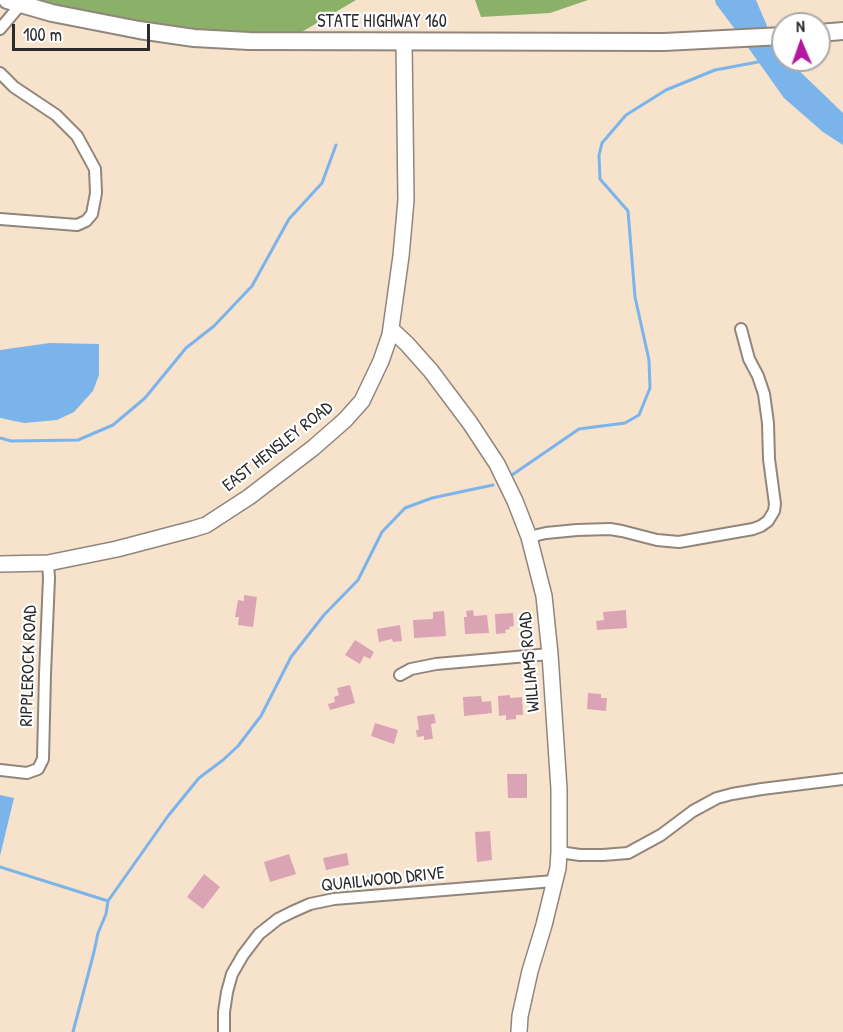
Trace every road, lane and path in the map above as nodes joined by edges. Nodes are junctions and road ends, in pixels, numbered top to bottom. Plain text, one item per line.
1 (14, 2) edge
2 (0, 30) edge
3 (771, 37) edge
4 (404, 42) junction
5 (0, 73) edge
6 (0, 219) edge
7 (391, 329) junction
8 (741, 329) dead end
9 (529, 537) junction
10 (48, 563) junction
11 (0, 564) edge
12 (550, 654) junction
13 (400, 675) dead end
14 (0, 770) edge
15 (843, 778) edge
16 (559, 852) junction
17 (554, 881) junction
18 (224, 1032) edge
19 (519, 1032) edge

1 - 2 street
1 - 4 main road, STATE HIGHWAY 160
3 - 4 main road, STATE HIGHWAY 160
4 - 7 main road, EAST HENSLEY ROAD
5 - 6 street
7 - 9 main road, WILLIAMS ROAD
7 - 10 main road, EAST HENSLEY ROAD
8 - 9 street
9 - 12 main road, WILLIAMS ROAD
10 - 11 main road, EAST HENSLEY ROAD
10 - 14 street, RIPPLEROCK ROAD
12 - 13 street
12 - 16 main road, WILLIAMS ROAD
15 - 16 street
16 - 17 main road, WILLIAMS ROAD
17 - 18 street, QUAILWOOD DRIVE
17 - 19 main road, WILLIAMS ROAD

